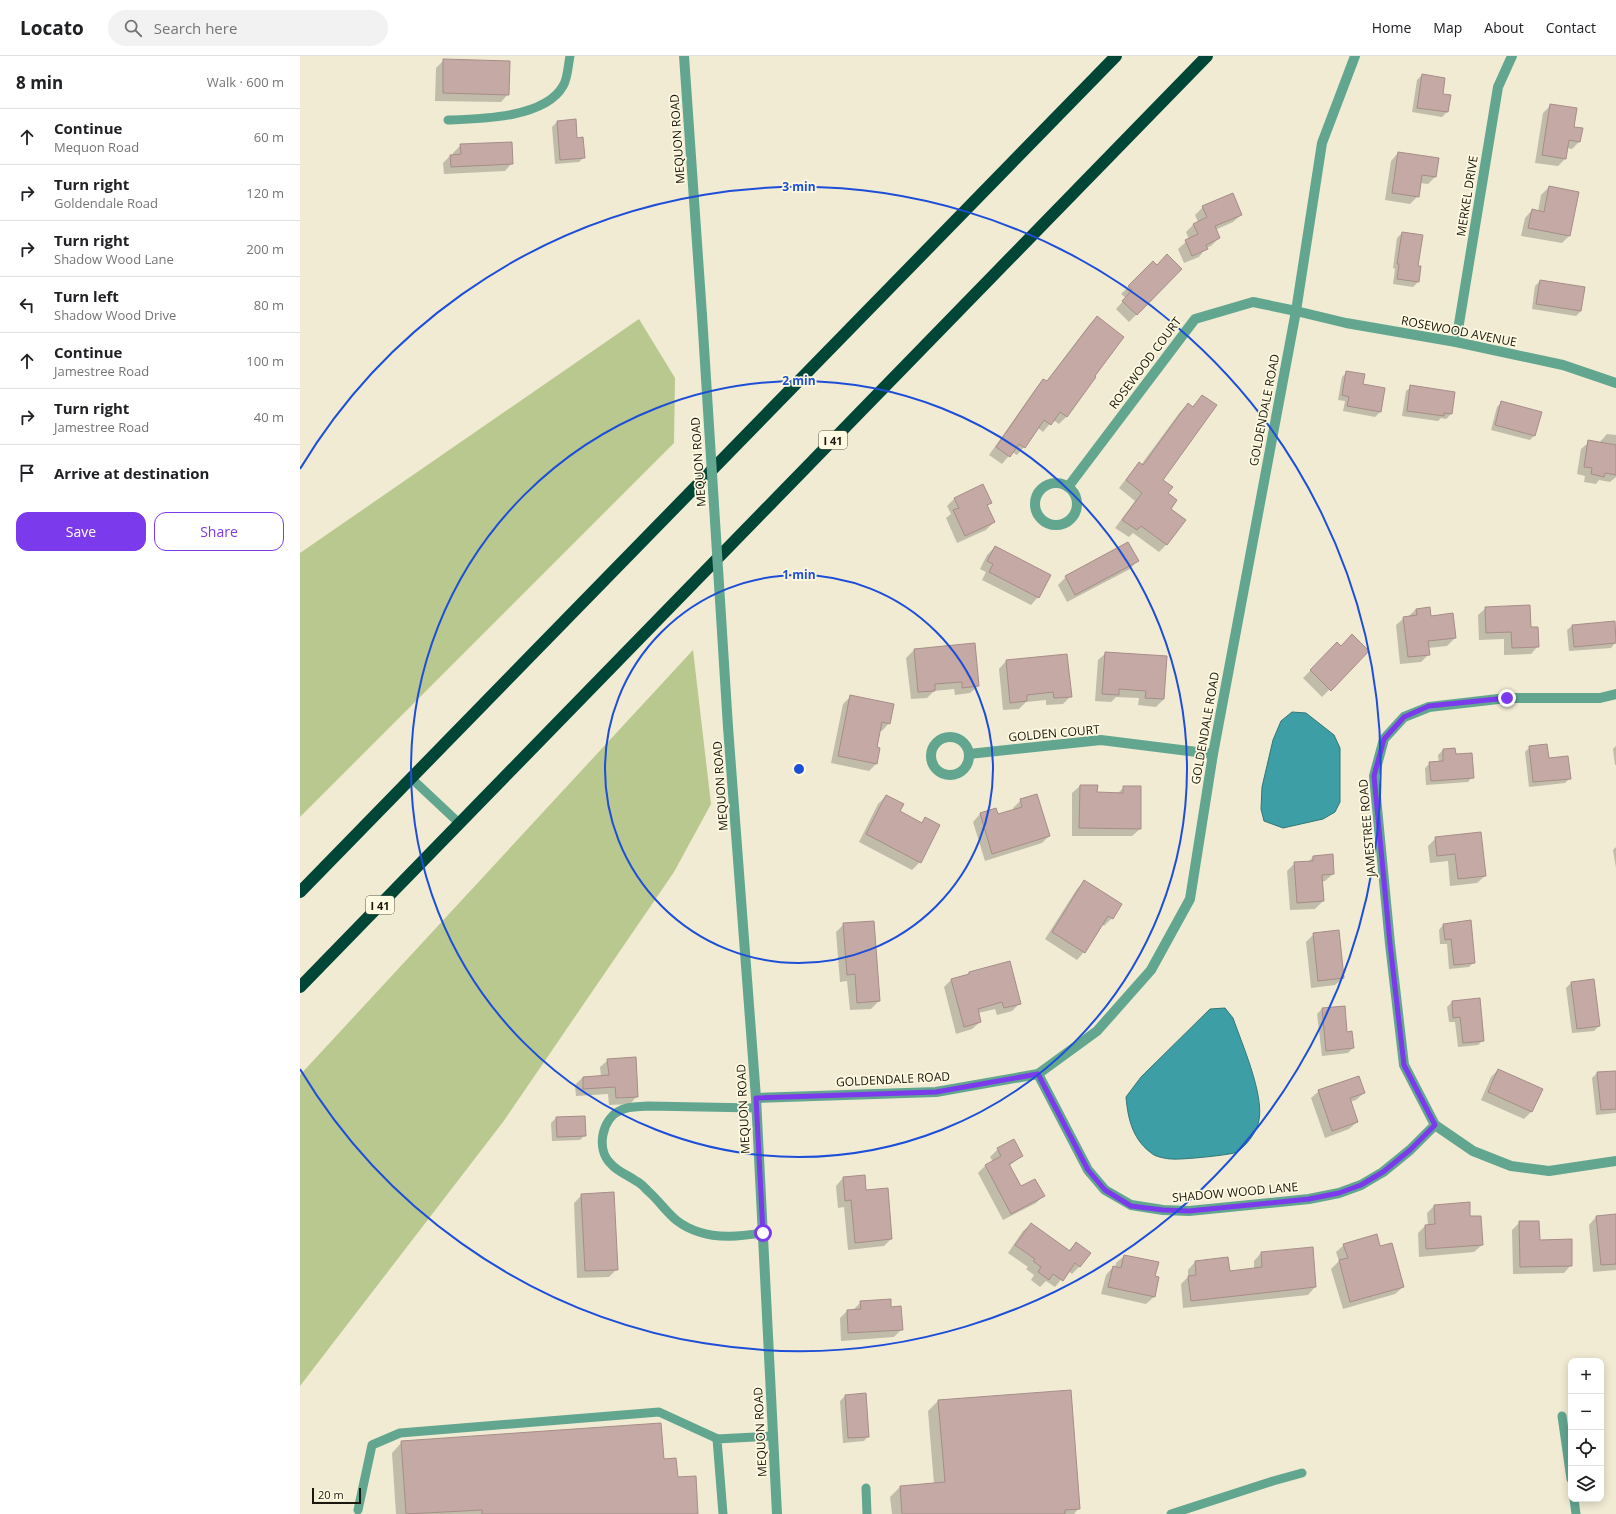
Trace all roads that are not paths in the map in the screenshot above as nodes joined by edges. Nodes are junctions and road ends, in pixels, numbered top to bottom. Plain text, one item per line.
1 (570, 56) edge
2 (684, 56) edge
3 (1116, 56) edge
4 (1207, 56) edge
5 (1356, 56) edge
6 (1512, 56) edge
7 (448, 120) dead end
8 (1296, 311) junction
9 (1456, 342) junction
10 (1616, 383) edge
11 (1068, 487) junction
12 (1616, 694) edge
13 (969, 754) dead end
14 (1213, 754) junction
15 (411, 778) junction
16 (460, 823) junction
17 (300, 892) edge
18 (300, 987) edge
19 (1038, 1074) junction
20 (756, 1103) junction
21 (1435, 1125) junction
22 (1616, 1161) edge
23 (763, 1233) junction
24 (1562, 1416) dead end
25 (773, 1436) junction
26 (718, 1439) junction
27 (1569, 1466) edge
28 (1302, 1473) dead end
29 (866, 1488) dead end
30 (1574, 1502) edge
31 (358, 1510) dead end
32 (723, 1514) edge
33 (777, 1514) edge
34 (867, 1514) edge
35 (1171, 1514) edge
36 (1576, 1514) edge

1 - 7 lane
2 - 20 street, MEQUON ROAD, bridge
3 - 15 highway
4 - 16 highway, I 41
5 - 8 street, GOLDENDALE ROAD
6 - 9 street, MERKEL DRIVE
8 - 9 street, ROSEWOOD AVENUE
8 - 11 street, ROSEWOOD COURT
8 - 14 street, GOLDENDALE ROAD
9 - 10 street, ROSEWOOD AVENUE
11 - 11 street
12 - 21 street, JAMESTREE ROAD
13 - 14 street, GOLDEN COURT
14 - 19 street, GOLDENDALE ROAD
15 - 16 lane
15 - 17 highway
16 - 18 highway, I 41
19 - 20 street, GOLDENDALE ROAD
19 - 21 street, SHADOW WOOD LANE
20 - 23 street, MEQUON ROAD
20 - 23 lane
21 - 22 street
23 - 25 street, MEQUON ROAD
24 - 27 lane
25 - 26 lane
25 - 33 street, MEQUON ROAD
26 - 31 lane
26 - 32 lane
28 - 35 lane
29 - 34 lane
30 - 36 lane

